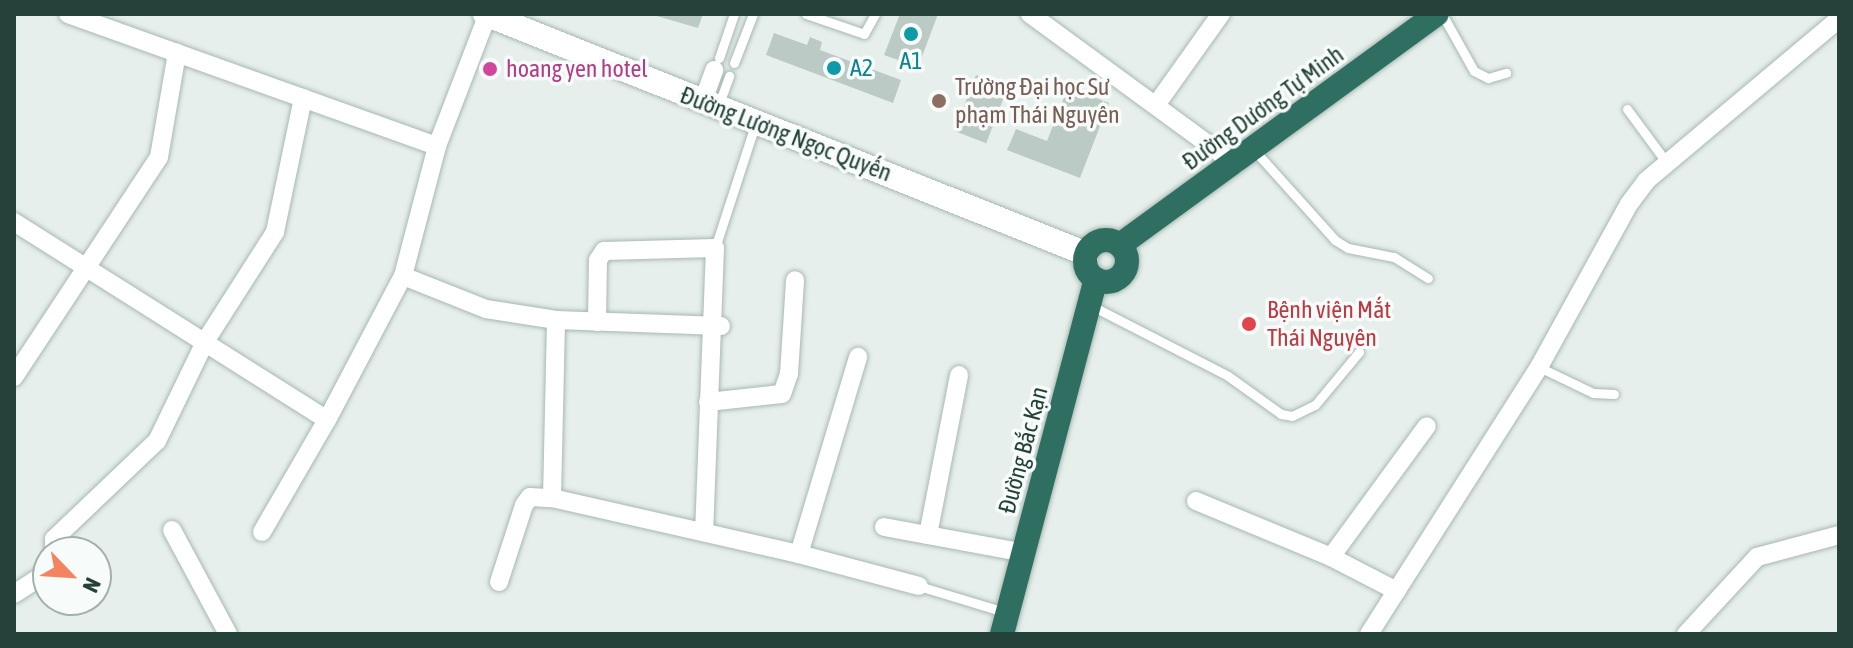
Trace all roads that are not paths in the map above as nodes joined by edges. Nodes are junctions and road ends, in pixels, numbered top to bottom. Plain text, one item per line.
1 (68, 14) edge
2 (487, 14) edge
3 (734, 14) edge
4 (753, 14) edge
5 (806, 14) edge
6 (875, 14) edge
7 (1030, 14) edge
8 (1221, 14) edge
9 (1440, 14) edge
10 (1839, 19) edge
11 (177, 53) junction
12 (734, 63) dead end
13 (720, 68) joint
14 (1506, 73) dead end
15 (303, 98) junction
16 (710, 104) junction
17 (1156, 105) junction
18 (1627, 109) dead end
19 (756, 122) junction
20 (437, 146) junction
21 (1245, 158) junction
22 (1667, 163) junction
23 (14, 222) edge
24 (1120, 245) junction
25 (715, 248) junction
26 (1087, 254) junction
27 (87, 267) junction
28 (403, 276) junction
29 (1428, 278) dead end
30 (1096, 279) junction
31 (795, 280) dead end
32 (1090, 305) junction
33 (556, 320) junction
34 (597, 322) junction
35 (717, 326) junction
36 (206, 340) junction
37 (1359, 352) dead end
38 (858, 357) dead end
39 (1539, 367) junction
40 (959, 375) dead end
41 (14, 377) edge
42 (1614, 394) dead end
43 (708, 402) junction
44 (327, 420) junction
45 (1427, 426) dead end
46 (552, 498) junction
47 (1196, 501) dead end
48 (884, 527) dead end
49 (172, 530) dead end
50 (704, 530) junction
51 (262, 532) dead end
52 (928, 535) junction
53 (1839, 535) edge
54 (57, 536) edge
55 (1025, 553) junction
56 (799, 554) junction
57 (1331, 557) junction
58 (32, 582) edge
59 (499, 582) dead end
60 (919, 586) joint
61 (1397, 591) junction
62 (14, 594) edge
63 (1005, 624) edge
64 (228, 634) edge
65 (1369, 634) edge
66 (1686, 634) edge

1 - 11 street
2 - 16 main road, Đường Lương Ngọc Quyến
2 - 20 street
3 - 13 lane
4 - 12 lane
5 - 6 lane
7 - 17 street
8 - 17 street
9 - 14 lane
9 - 21 highway, Đường Dương Tự Minh
10 - 22 street
11 - 15 street
11 - 27 street
13 - 16 street
15 - 20 street
15 - 36 street
16 - 19 main road, Đường Lương Ngọc Quyến
17 - 21 street
18 - 22 lane
19 - 25 lane
19 - 26 main road, Đường Lương Ngọc Quyến
20 - 28 street
21 - 24 highway, Đường Dương Tự Minh
21 - 29 lane
22 - 39 street
23 - 27 street
24 - 26 highway
24 - 30 highway
25 - 34 street
25 - 35 street
26 - 30 highway
27 - 36 street
27 - 41 street
28 - 33 street
28 - 44 street
30 - 32 highway, Đường Bắc Kạn
31 - 43 street
32 - 37 lane
32 - 55 highway, Đường Bắc Kạn
33 - 34 street
33 - 46 street
34 - 35 street
35 - 43 street
36 - 44 street
36 - 54 street
38 - 56 street
39 - 42 lane
39 - 61 street
40 - 52 street
43 - 50 street
44 - 51 street
45 - 57 street
46 - 50 street
46 - 59 street
47 - 57 street
48 - 52 street
49 - 64 street
50 - 56 street
52 - 55 street
53 - 66 street
55 - 63 highway, Đường Bắc Kạn
56 - 60 street
57 - 61 street
58 - 62 street
60 - 63 lane
61 - 65 street

